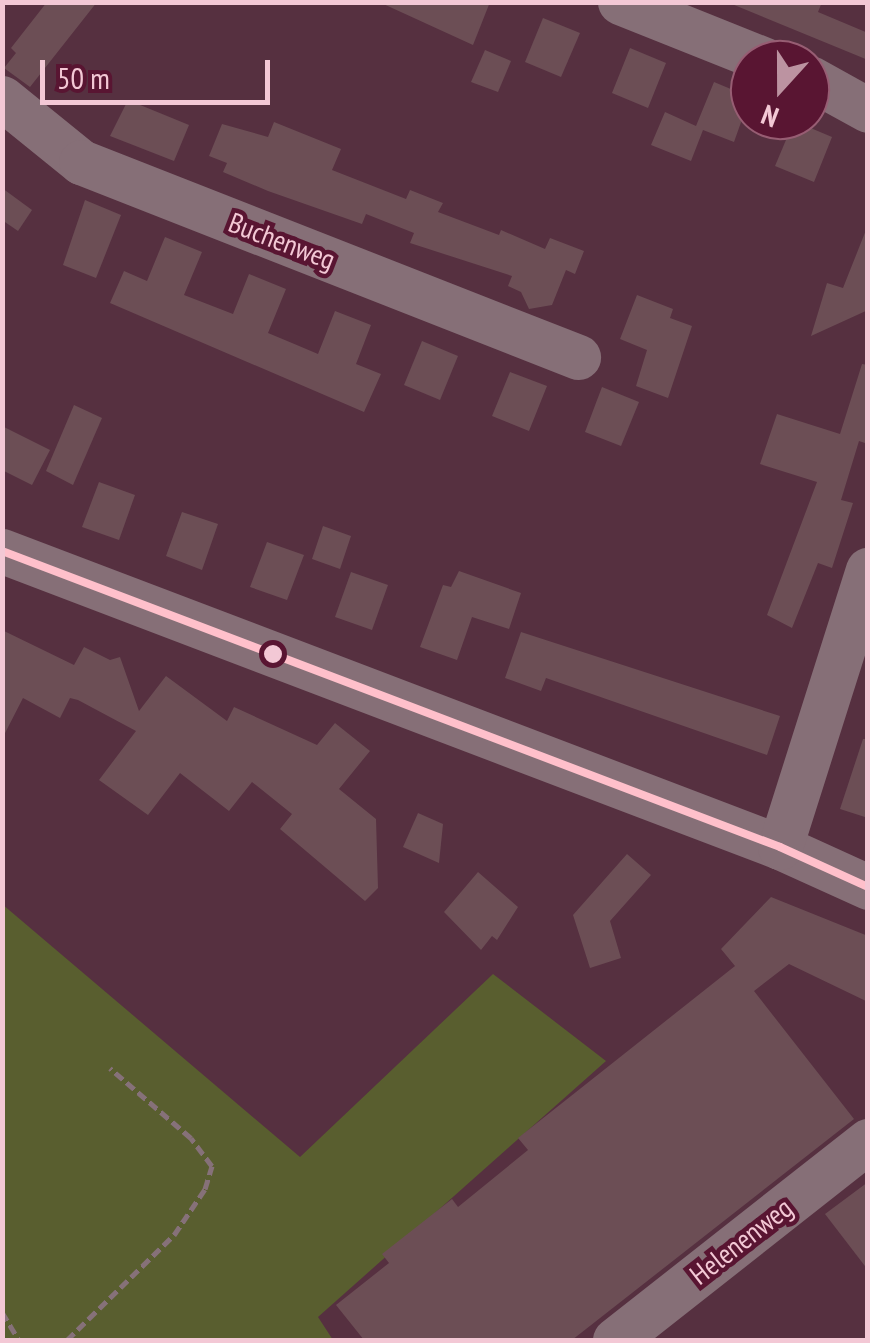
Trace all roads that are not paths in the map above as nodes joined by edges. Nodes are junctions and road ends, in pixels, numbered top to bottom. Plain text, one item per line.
1 (620, 2) edge
2 (730, 46) edge
3 (830, 89) edge
4 (2, 98) edge
5 (868, 110) edge
6 (578, 356) dead end
7 (2, 551) edge
8 (868, 570) edge
9 (780, 847) junction
10 (868, 887) edge
11 (868, 1141) edge
12 (615, 1340) edge

1 - 2 street
3 - 5 street
4 - 6 street, Buchenweg
7 - 9 street
8 - 9 street
9 - 10 street
11 - 12 street, Helenenweg

